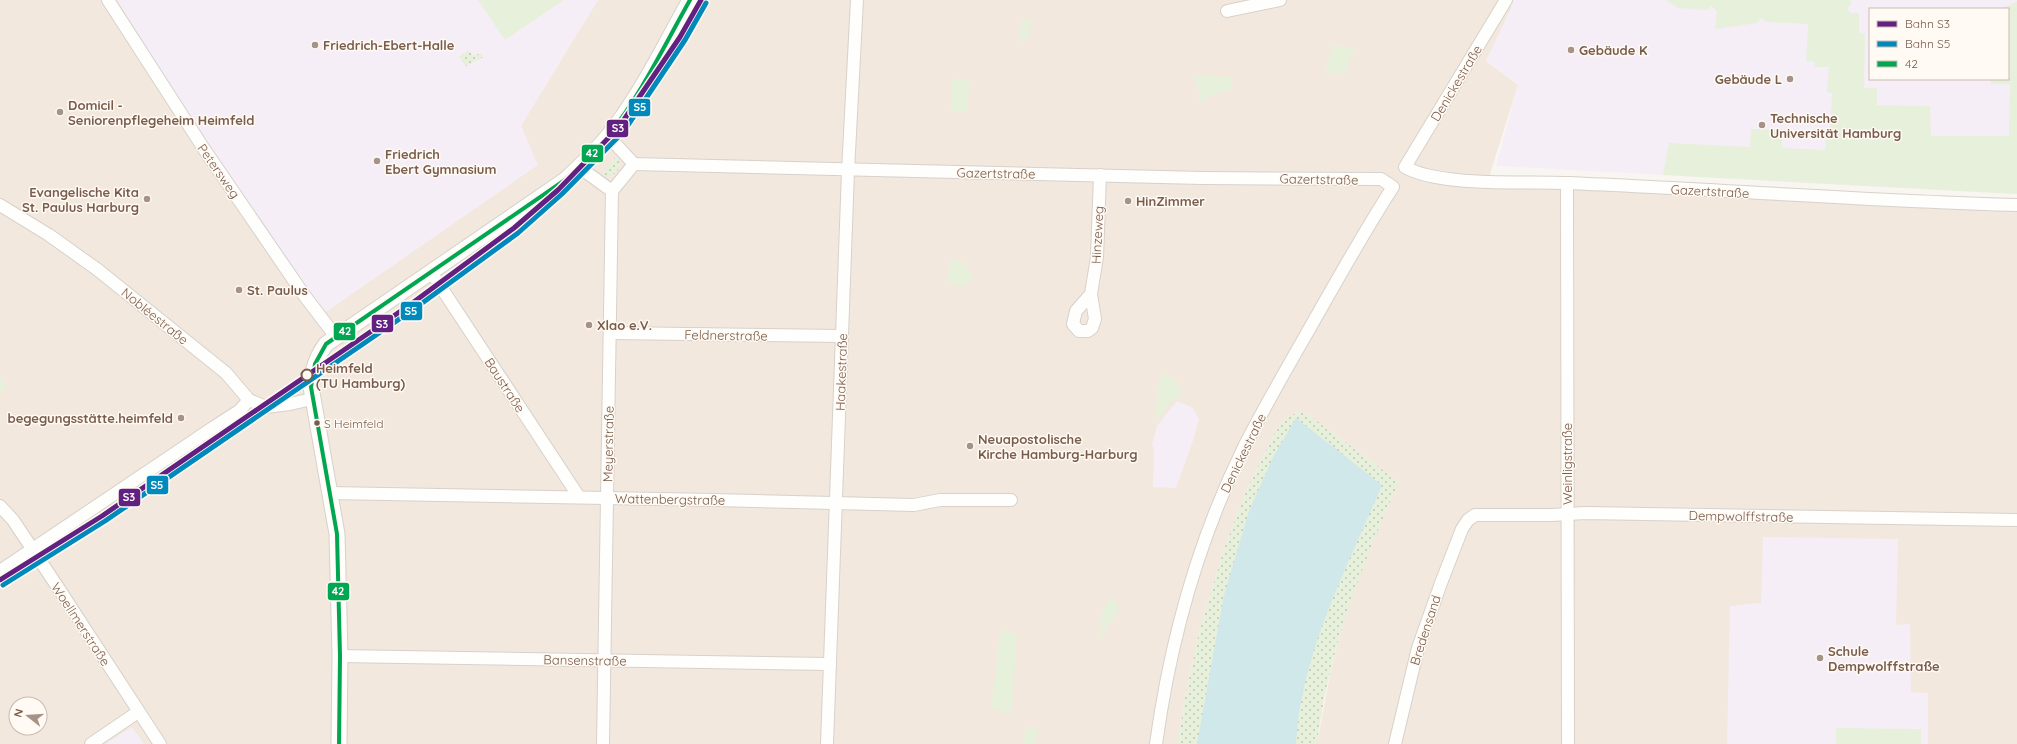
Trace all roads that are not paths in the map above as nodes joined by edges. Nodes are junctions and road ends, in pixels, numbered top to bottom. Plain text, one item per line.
1 (108, 0) edge
2 (690, 0) edge
3 (857, 0) edge
4 (1280, 0) edge
5 (1506, 0) edge
6 (1227, 11) dead end
7 (608, 136) junction
8 (634, 164) junction
9 (579, 167) junction
10 (1405, 167) joint
11 (848, 171) junction
12 (1100, 175) junction
13 (1568, 183) junction
14 (1393, 187) joint
15 (612, 191) junction
16 (0, 205) edge
17 (2017, 205) edge
18 (431, 272) junction
19 (1091, 294) dead end
20 (610, 333) junction
21 (842, 336) junction
22 (336, 337) junction
23 (312, 399) junction
24 (249, 400) junction
25 (329, 493) junction
26 (579, 497) junction
27 (607, 498) junction
28 (1011, 500) dead end
29 (836, 503) junction
30 (0, 506) edge
31 (1567, 514) junction
32 (1468, 520) joint
33 (2017, 520) edge
34 (31, 550) junction
35 (0, 571) edge
36 (340, 656) junction
37 (605, 660) junction
38 (830, 664) junction
39 (138, 712) junction
40 (91, 744) edge
41 (160, 744) edge
42 (339, 744) edge
43 (603, 744) edge
44 (827, 744) edge
45 (1156, 744) edge
46 (1395, 744) edge
47 (1568, 744) edge

1 - 22 street, Petersweg
2 - 7 street
3 - 11 street, Haakestraße
4 - 6 street
5 - 10 street, Denickestraße
7 - 8 street
7 - 9 street
8 - 11 street, Gazertstraße
8 - 15 street
9 - 15 street
9 - 18 street
10 - 13 street, Gazertstraße
11 - 12 street, Gazertstraße
11 - 21 street, Haakestraße
12 - 14 street, Gazertstraße
12 - 19 street, Hinzeweg
13 - 17 street, Gazertstraße
13 - 31 street, Weinligstraße
14 - 45 street, Denickestraße
15 - 20 street, Meyerstraße
16 - 24 street, Nobléestraße
18 - 22 street
18 - 26 street, Baustraße
20 - 21 street, Feldnerstraße
20 - 27 street, Meyerstraße
21 - 29 street, Haakestraße
22 - 23 street
23 - 24 street, Nobléestraße
23 - 25 street
24 - 34 street
25 - 26 street, Wattenbergstraße
25 - 36 street
26 - 27 street, Wattenbergstraße
27 - 29 street, Wattenbergstraße
27 - 37 street, Meyerstraße
28 - 29 street, Wattenbergstraße
29 - 38 street, Haakestraße
30 - 34 street, Woellmerstraße
31 - 32 street, Dempwolffstraße
31 - 33 street, Dempwolffstraße
31 - 47 street, Weinligstraße
32 - 46 street, Bredensand
34 - 35 street
34 - 39 street, Woellmerstraße
36 - 37 street, Bansenstraße
36 - 42 street
37 - 38 street, Bansenstraße
37 - 43 street, Meyerstraße
38 - 44 street, Haakestraße
39 - 40 street
39 - 41 street, Woellmerstraße

